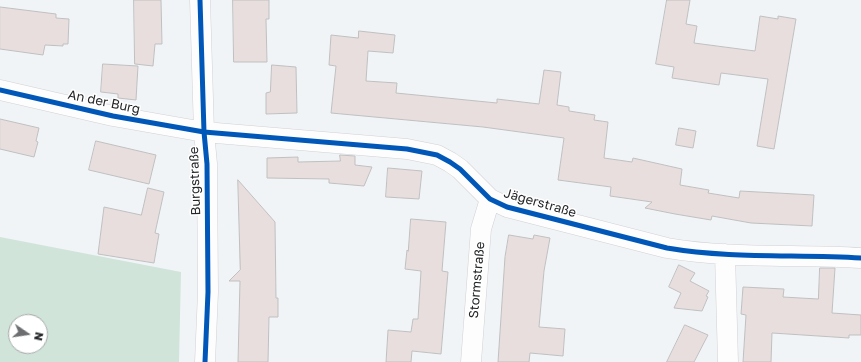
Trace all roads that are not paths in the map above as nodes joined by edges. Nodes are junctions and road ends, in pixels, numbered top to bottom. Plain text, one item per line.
1 (200, 0) edge
2 (0, 90) edge
3 (204, 132) junction
4 (490, 199) junction
5 (726, 254) junction
6 (861, 258) edge
7 (205, 362) edge
8 (471, 362) edge
9 (728, 362) edge

1 - 3 street, Burgstraße
2 - 3 street, An der Burg
3 - 4 street, Jägerstraße
3 - 7 street, Burgstraße
4 - 5 street, Jägerstraße
4 - 8 street, Stormstraße
5 - 6 street, Jägerstraße
5 - 9 street

